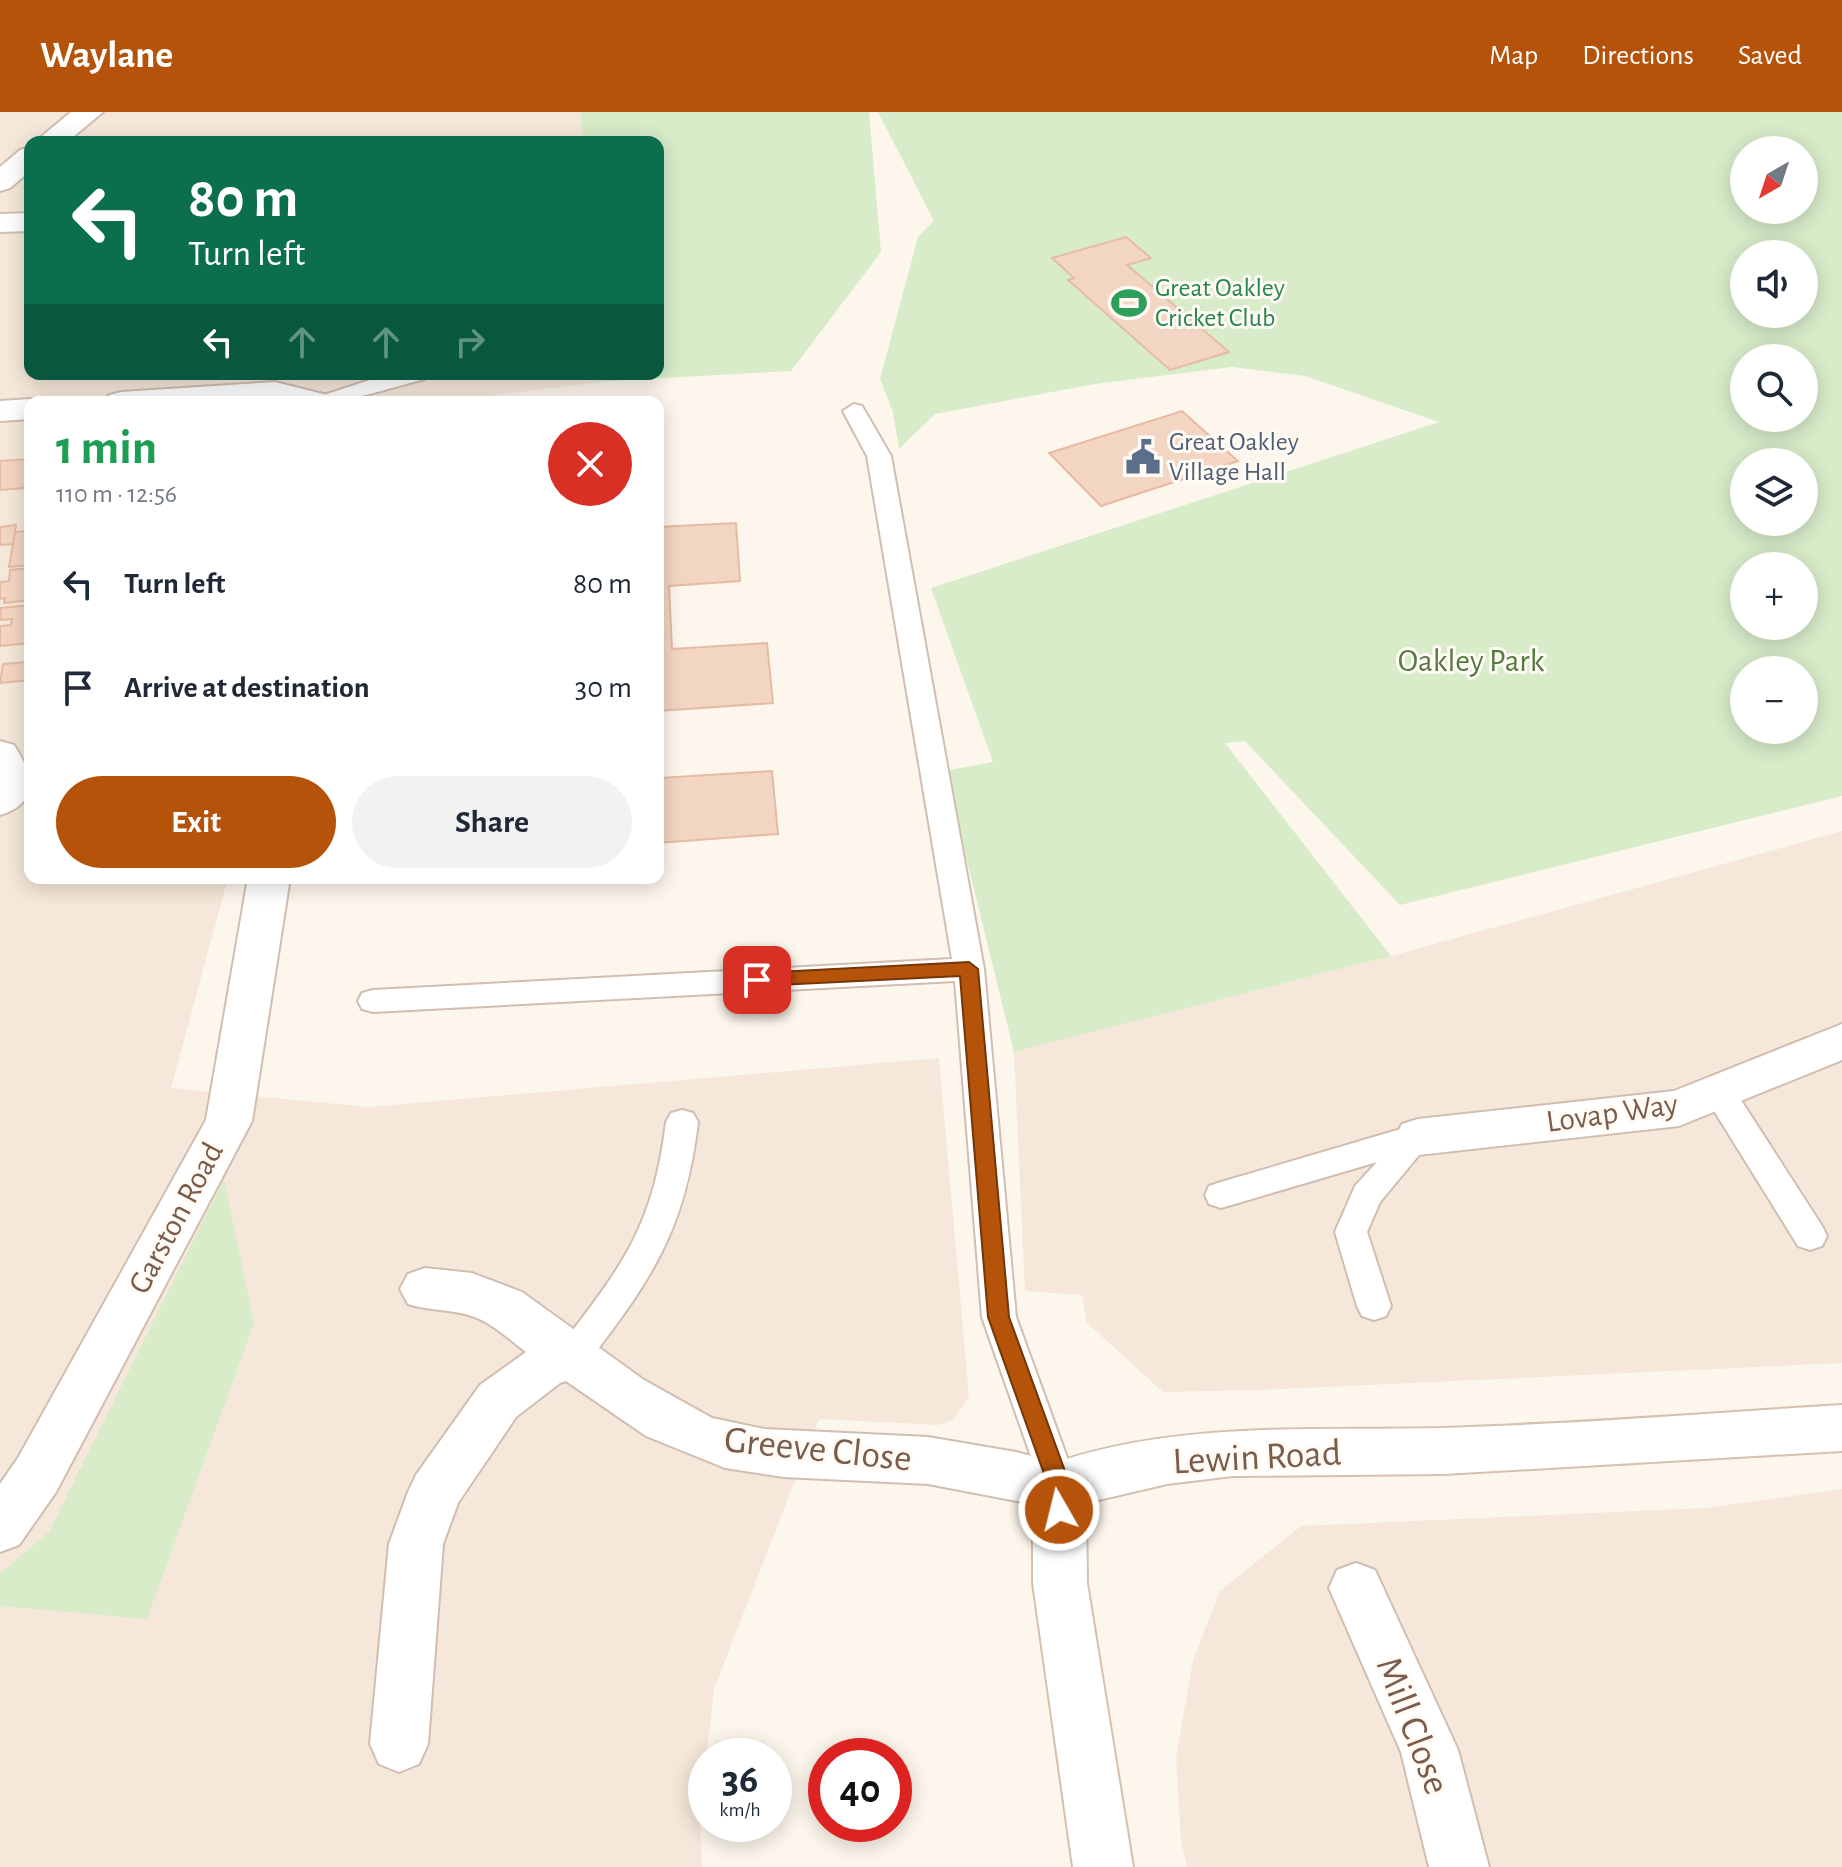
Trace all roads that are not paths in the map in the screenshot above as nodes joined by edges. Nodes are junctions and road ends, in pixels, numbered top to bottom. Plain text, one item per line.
1 (89, 112) edge
2 (57, 136) edge
3 (0, 145) edge
4 (24, 148) edge
5 (24, 161) edge
6 (0, 182) edge
7 (24, 222) edge
8 (0, 223) edge
9 (392, 380) edge
10 (213, 396) edge
11 (291, 396) edge
12 (341, 396) edge
13 (24, 409) edge
14 (0, 411) edge
15 (854, 411) dead end
16 (268, 884) edge
17 (969, 969) junction
18 (373, 1001) dead end
19 (1842, 1041) edge
20 (1719, 1092) junction
21 (682, 1122) dead end
22 (1418, 1137) junction
23 (1221, 1195) dead end
24 (1810, 1236) dead end
25 (425, 1289) dead end
26 (1374, 1306) dead end
27 (572, 1357) junction
28 (1842, 1428) edge
29 (1059, 1485) junction
30 (0, 1528) edge
31 (1356, 1588) dead end
32 (399, 1744) dead end
33 (1103, 1867) edge
34 (1459, 1867) edge

1 - 2 street
3 - 4 street
5 - 6 street
7 - 8 street
9 - 12 lane
10 - 11 street
13 - 14 street
15 - 17 lane
16 - 30 street, Garston Road
17 - 18 lane
17 - 29 lane
19 - 20 street, Lovap Way
20 - 22 street, Lovap Way
20 - 24 lane
21 - 27 lane
22 - 23 lane
22 - 26 lane
25 - 27 street, Greeve Close
27 - 29 street, Greeve Close
27 - 32 street
28 - 29 street, Lewin Road
29 - 33 street
31 - 34 street, Mill Close

